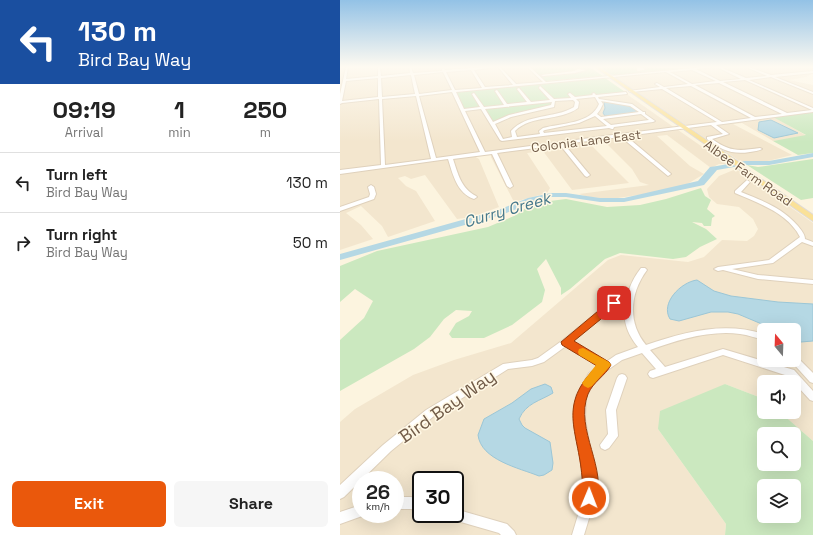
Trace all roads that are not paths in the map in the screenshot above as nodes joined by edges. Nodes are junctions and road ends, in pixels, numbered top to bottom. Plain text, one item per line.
1 (342, 92) edge
2 (380, 92) edge
3 (441, 92) edge
4 (453, 92) edge
5 (498, 92) edge
6 (521, 92) edge
7 (545, 92) edge
8 (590, 92) dead end
9 (614, 92) edge
10 (629, 92) joint
11 (670, 92) edge
12 (705, 92) edge
13 (741, 92) edge
14 (775, 92) edge
15 (417, 94) junction
16 (474, 94) dead end
17 (570, 94) dead end
18 (617, 94) junction
19 (596, 96) junction
20 (380, 98) junction
21 (575, 98) junction
22 (600, 100) junction
23 (553, 101) junction
24 (340, 102) edge
25 (530, 103) junction
26 (506, 105) junction
27 (482, 108) junction
28 (462, 110) junction
29 (813, 110) edge
30 (596, 113) junction
31 (644, 113) junction
32 (786, 114) junction
33 (602, 118) junction
34 (754, 118) junction
35 (721, 123) junction
36 (492, 124) junction
37 (712, 124) junction
38 (612, 126) junction
39 (684, 128) junction
40 (542, 135) junction
41 (623, 136) junction
42 (515, 139) junction
43 (562, 144) junction
44 (760, 149) dead end
45 (494, 152) junction
46 (483, 153) junction
47 (450, 158) junction
48 (434, 160) junction
49 (383, 166) junction
50 (741, 166) junction
51 (340, 172) edge
52 (587, 174) dead end
53 (668, 174) dead end
54 (747, 182) dead end
55 (510, 186) dead end
56 (371, 188) dead end
57 (474, 197) dead end
58 (340, 209) edge
59 (813, 212) edge
60 (813, 219) edge
61 (802, 240) junction
62 (813, 244) edge
63 (643, 270) dead end
64 (813, 282) edge
65 (614, 303) dead end
66 (757, 335) edge
67 (566, 342) junction
68 (644, 348) junction
69 (605, 365) junction
70 (801, 366) edge
71 (663, 371) junction
72 (653, 374) dead end
73 (622, 378) dead end
74 (813, 379) edge
75 (813, 397) edge
76 (605, 445) dead end
77 (340, 493) edge
78 (352, 514) edge
79 (340, 518) edge
80 (464, 518) edge
81 (510, 535) edge
82 (578, 535) edge

1 - 24 street
2 - 20 street
3 - 15 street
4 - 28 street
5 - 26 street
6 - 25 street
7 - 23 street
8 - 19 street
9 - 18 street
10 - 18 street
10 - 39 main road, Albee Farm Road
11 - 35 street
12 - 34 street
13 - 32 street
14 - 29 street
15 - 20 street
15 - 48 street
16 - 27 street
17 - 21 street
18 - 19 street
19 - 21 street
19 - 22 street
20 - 24 street
20 - 49 street
21 - 23 street
21 - 42 street
22 - 30 street
22 - 31 street
23 - 25 street
23 - 36 street
25 - 26 street
26 - 27 street
27 - 28 street
27 - 36 street
28 - 46 street
29 - 32 street, Colonia Lane East
30 - 33 street
30 - 40 street
31 - 33 street
31 - 38 street
32 - 34 street, Colonia Lane East
33 - 38 street
34 - 35 street, Colonia Lane East
35 - 37 street, Colonia Lane East
36 - 42 street
37 - 39 street, Colonia Lane East
37 - 44 street
38 - 40 street
38 - 41 street
39 - 41 street, Colonia Lane East
39 - 50 main road, Albee Farm Road
40 - 42 street
41 - 43 street, Colonia Lane East
41 - 53 street
43 - 45 street, Colonia Lane East
43 - 52 street
45 - 46 street, Colonia Lane East
45 - 55 street
46 - 47 street, Colonia Lane East
47 - 48 street, Colonia Lane East
47 - 57 street
48 - 49 street, Colonia Lane East
49 - 51 street, Colonia Lane East
50 - 59 main road, Albee Farm Road
50 - 60 main road, Albee Farm Road
54 - 61 street
56 - 58 street
61 - 62 street
61 - 64 street
63 - 68 street
65 - 67 street, Bird Bay Way
66 - 68 street
67 - 69 street
67 - 77 street, Bird Bay Way
68 - 69 street
68 - 71 street
69 - 82 street
70 - 74 street
71 - 72 street
71 - 75 street
73 - 76 street
78 - 79 street
80 - 81 street

